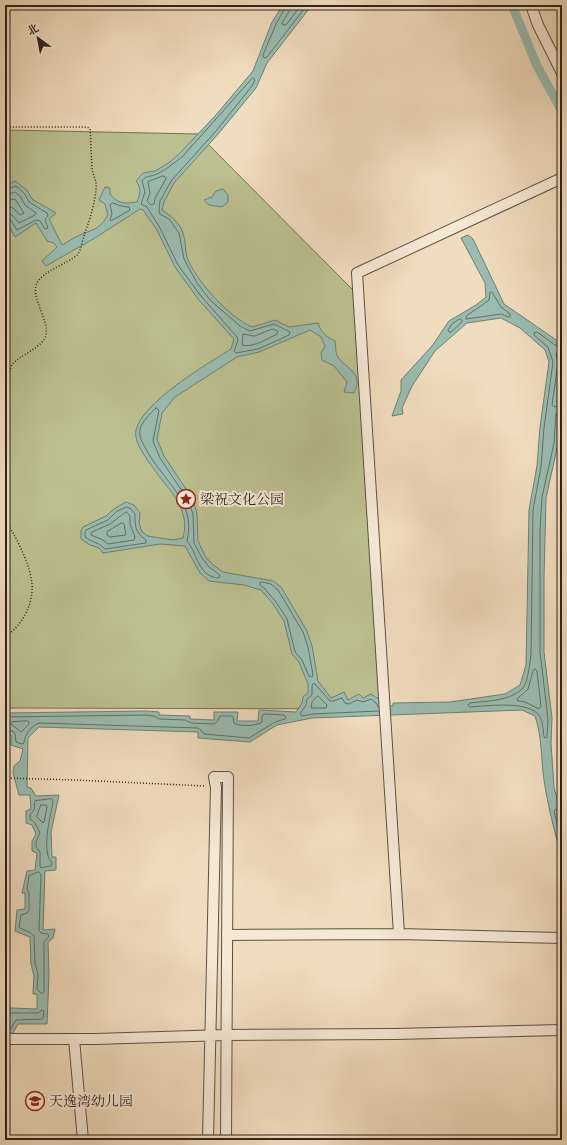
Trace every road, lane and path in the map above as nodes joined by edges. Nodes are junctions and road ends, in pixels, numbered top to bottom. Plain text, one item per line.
1 (531, 5) edge
2 (562, 74) edge
3 (5, 125) edge
4 (562, 178) edge
5 (5, 416) edge
6 (5, 520) edge
7 (5, 637) edge
8 (5, 778) edge
9 (215, 782) junction
10 (399, 934) junction
11 (227, 935) junction
12 (562, 938) edge
13 (562, 1030) edge
14 (226, 1035) junction
15 (210, 1036) junction
16 (74, 1039) junction
17 (5, 1040) edge
18 (82, 1140) edge
19 (208, 1140) edge
20 (226, 1140) edge

1 - 2 street
3 - 5 path
4 - 10 street
6 - 7 path
8 - 9 path
9 - 11 street
9 - 15 street
10 - 11 street
10 - 12 street
11 - 14 street
13 - 14 street
14 - 15 street
14 - 20 street
15 - 16 street
15 - 19 street
16 - 17 street
16 - 18 street

